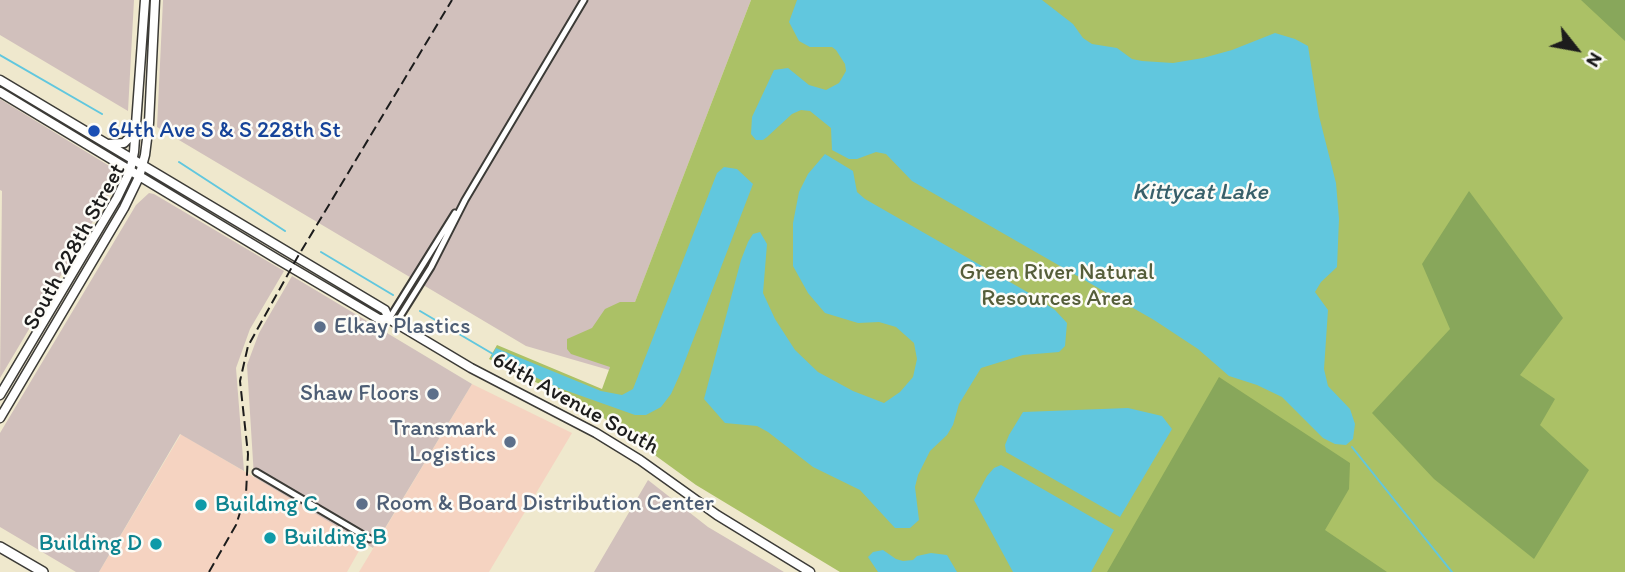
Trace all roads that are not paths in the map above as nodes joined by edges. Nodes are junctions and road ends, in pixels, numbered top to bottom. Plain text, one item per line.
1 (145, 0) edge
2 (155, 0) edge
3 (584, 0) edge
4 (0, 80) edge
5 (0, 92) edge
6 (135, 132) junction
7 (106, 144) junction
8 (132, 160) junction
9 (142, 167) junction
10 (130, 171) junction
11 (139, 177) junction
12 (393, 321) junction
13 (0, 395) edge
14 (0, 418) edge
15 (257, 472) dead end
16 (370, 539) dead end
17 (0, 547) edge
18 (43, 572) edge
19 (810, 572) edge

1 - 6 street, South 228th Street
2 - 9 street, South 228th Street
3 - 12 street
4 - 7 street, 64th Avenue South
5 - 10 street, 64th Avenue South
6 - 7 street
6 - 8 street, South 228th Street
7 - 8 street, 64th Avenue South
8 - 9 street, 64th Avenue South
8 - 10 street, South 228th Street
9 - 11 street, South 228th Street
9 - 12 street, 64th Avenue South
10 - 11 street, 64th Avenue South
10 - 13 street, South 228th Street
11 - 12 street, 64th Avenue South
11 - 14 street, South 228th Street
12 - 19 street, 64th Avenue South
15 - 16 street
17 - 18 main road

